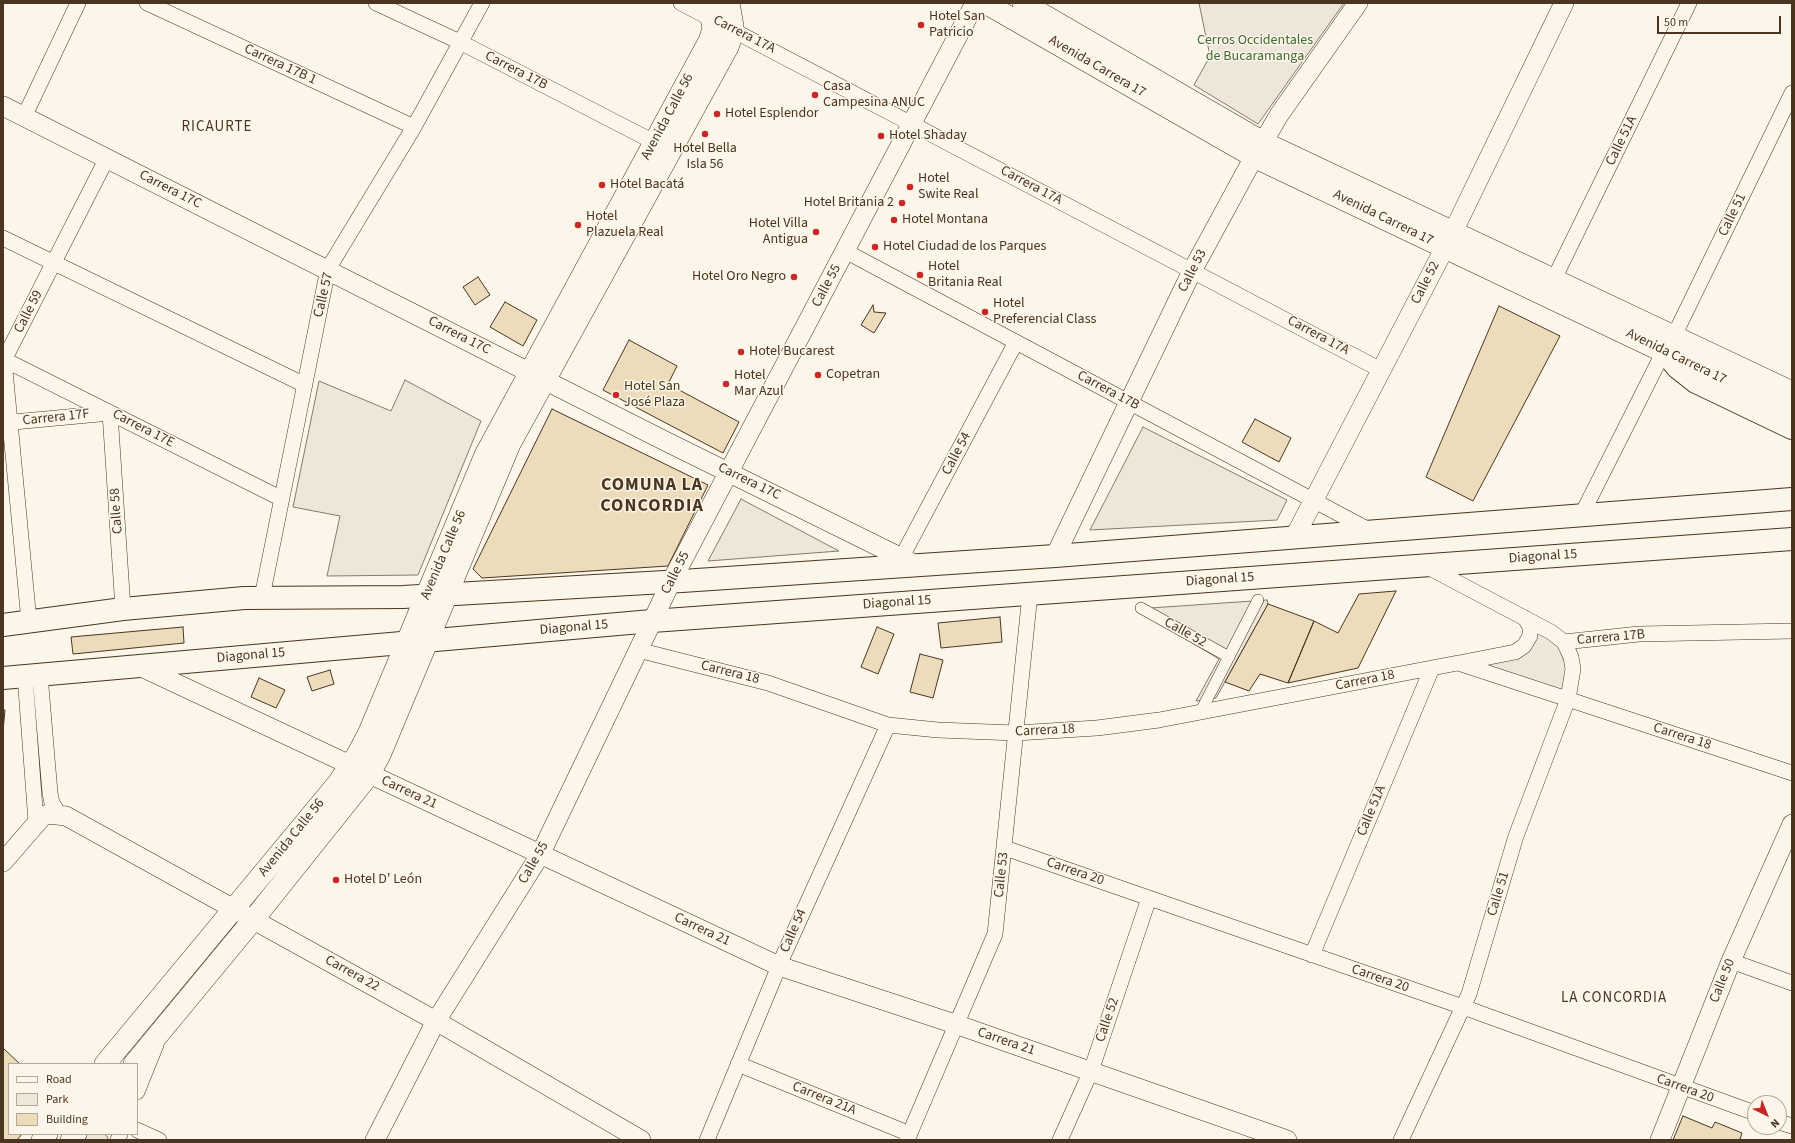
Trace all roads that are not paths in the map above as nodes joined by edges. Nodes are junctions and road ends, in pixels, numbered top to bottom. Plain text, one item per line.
1 (78, 3) edge
2 (147, 3) edge
3 (376, 3) edge
4 (482, 3) edge
5 (681, 3) edge
6 (729, 3) edge
7 (975, 3) edge
8 (985, 3) edge
9 (1023, 3) edge
10 (1358, 3) edge
11 (1564, 3) edge
12 (1689, 3) edge
13 (710, 11) edge
14 (733, 29) junction
15 (460, 42) junction
16 (1792, 93) edge
17 (3, 106) edge
18 (24, 117) junction
19 (912, 123) junction
20 (414, 127) junction
21 (654, 142) junction
22 (1258, 150) junction
23 (107, 158) junction
24 (3, 238) edge
25 (1449, 239) junction
26 (845, 251) junction
27 (54, 262) junction
28 (328, 269) junction
29 (1192, 270) junction
30 (1554, 280) junction
31 (1016, 342) junction
32 (1669, 344) junction
33 (4, 360) edge
34 (1381, 370) junction
35 (537, 376) junction
36 (305, 385) junction
37 (1792, 392) edge
38 (1129, 402) junction
39 (110, 413) junction
40 (1792, 413) edge
41 (7, 423) edge
42 (1792, 428) edge
43 (729, 472) junction
44 (282, 499) junction
45 (1792, 499) edge
46 (1313, 500) junction
47 (1581, 516) junction
48 (1372, 532) junction
49 (1294, 538) junction
50 (1792, 539) edge
51 (1055, 556) junction
52 (905, 563) junction
53 (1425, 565) junction
54 (671, 582) junction
55 (1030, 594) junction
56 (436, 596) junction
57 (262, 597) junction
58 (1258, 600) dead end
59 (1141, 608) dead end
60 (123, 609) junction
61 (1525, 618) junction
62 (29, 621) junction
63 (652, 621) junction
64 (3, 625) edge
65 (1792, 630) edge
66 (428, 640) junction
67 (407, 642) junction
68 (1564, 642) junction
69 (638, 650) junction
70 (1229, 657) junction
71 (1458, 663) junction
72 (139, 666) junction
73 (1432, 668) junction
74 (33, 676) junction
75 (3, 678) edge
76 (1568, 699) junction
77 (1200, 713) junction
78 (888, 725) junction
79 (1016, 733) junction
80 (350, 766) junction
81 (1792, 773) edge
82 (370, 774) junction
83 (59, 814) junction
84 (36, 822) junction
85 (1792, 824) edge
86 (1005, 848) junction
87 (540, 855) junction
88 (3, 862) edge
89 (1149, 898) junction
90 (234, 909) junction
91 (254, 920) junction
92 (1312, 955) junction
93 (1731, 961) junction
94 (779, 966) junction
95 (1792, 983) edge
96 (1463, 1008) junction
97 (436, 1021) junction
98 (958, 1024) junction
99 (161, 1030) junction
100 (106, 1063) edge
101 (135, 1063) edge
102 (738, 1064) junction
103 (1091, 1072) junction
104 (1681, 1087) junction
105 (138, 1089) edge
106 (1747, 1110) edge
107 (138, 1130) edge
108 (1262, 1136) edge
109 (909, 1137) edge
110 (159, 1140) edge
111 (375, 1140) edge
112 (641, 1140) edge
113 (707, 1140) edge
114 (1060, 1140) edge
115 (1287, 1140) edge
116 (1401, 1140) edge
117 (1660, 1140) edge

1 - 18 street
2 - 20 street, Carrera 17B 1
3 - 15 street, Carrera 17B
4 - 15 street, Calle 57
5 - 13 street, Carrera 17A
6 - 14 main road, Avenida Calle 56
7 - 19 street, Calle 55
8 - 22 main road, Avenida Carrera 17
9 - 22 main road, Avenida Carrera 17
10 - 22 street, Calle 53
11 - 25 street, Calle 52
12 - 30 street, Calle 51A
13 - 14 street, Carrera 17A
13 - 21 main road, Avenida Calle 56
14 - 19 street, Carrera 17A
14 - 35 main road, Avenida Calle 56
15 - 20 street, Calle 57
15 - 21 street, Carrera 17B
16 - 32 street, Calle 51
17 - 18 street, Carrera 17C
18 - 23 street, Carrera 17C
19 - 26 street, Calle 55
19 - 29 street, Carrera 17A
20 - 28 street, Calle 57
21 - 35 main road, Avenida Calle 56
22 - 25 main road, Avenida Carrera 17
22 - 29 street, Calle 53
23 - 27 street, Calle 59
23 - 28 street, Carrera 17C
24 - 27 street
25 - 30 main road, Avenida Carrera 17
25 - 32 main road, Avenida Carrera 17
25 - 34 street, Calle 52
26 - 31 street, Carrera 17B
26 - 43 street, Calle 55
27 - 33 street, Calle 59
27 - 36 street
28 - 35 street, Carrera 17C
28 - 36 street, Calle 57
29 - 34 street, Carrera 17A
29 - 38 street, Calle 53
30 - 32 main road, Avenida Carrera 17
31 - 38 street, Carrera 17B
31 - 52 street, Calle 54
32 - 37 main road, Avenida Carrera 17
32 - 40 main road, Avenida Carrera 17
32 - 42 main road
32 - 47 street, Calle 51
33 - 39 street, Carrera 17E
33 - 41 street
34 - 46 street, Calle 52
35 - 43 street, Carrera 17C
35 - 56 main road, Avenida Calle 56
36 - 44 street, Calle 57
38 - 46 street, Carrera 17B
38 - 51 street, Calle 53
39 - 41 street, Carrera 17F
39 - 44 street, Carrera 17E
39 - 60 street, Calle 58
41 - 62 street
43 - 52 street, Carrera 17C
43 - 54 street, Calle 55
44 - 57 street, Calle 57
45 - 47 main road
46 - 48 street, Carrera 17B
46 - 49 street, Calle 52
47 - 48 main road
48 - 49 main road
49 - 51 main road
50 - 53 main road, Diagonal 15
51 - 52 main road
52 - 54 main road
53 - 55 main road, Diagonal 15
53 - 61 street, Carrera 17B
54 - 56 main road
54 - 63 street, Calle 55
55 - 63 main road, Diagonal 15
55 - 79 street, Calle 53
56 - 57 main road
56 - 66 main road, Avenida Calle 56
56 - 67 main road, Avenida Calle 56
57 - 60 main road
58 - 70 street
59 - 70 street, Calle 52
60 - 62 main road
61 - 68 street, Carrera 17B
61 - 71 street, Carrera 18
62 - 64 main road
63 - 66 main road, Diagonal 15
63 - 69 street, Calle 55
65 - 68 street, Carrera 17B
66 - 67 main road, Diagonal 15
66 - 82 main road, Avenida Calle 56
67 - 72 main road, Diagonal 15
67 - 80 main road, Avenida Calle 56
68 - 76 street, Calle 51
69 - 78 street, Carrera 18
69 - 87 street, Calle 55
70 - 77 street
71 - 73 street, Carrera 18
71 - 76 street, Carrera 18
72 - 74 main road, Diagonal 15
72 - 80 street, Carrera 21
73 - 77 street, Carrera 18
73 - 92 street, Calle 51A
74 - 75 main road, Diagonal 15
74 - 83 street
74 - 84 street
76 - 81 street, Carrera 18
76 - 96 street, Calle 51
77 - 79 street, Carrera 18
78 - 79 street, Carrera 18
78 - 94 street, Calle 54
79 - 86 street, Calle 53
80 - 82 street, Carrera 21
80 - 90 main road, Avenida Calle 56
82 - 87 street, Carrera 21
82 - 91 main road, Avenida Calle 56
83 - 84 street
83 - 90 street, Carrera 22
84 - 88 street
85 - 93 street, Calle 50
86 - 89 street, Carrera 20
86 - 98 street, Calle 53
87 - 94 street, Carrera 21
87 - 97 street, Calle 55
89 - 92 street, Carrera 20
89 - 103 street, Calle 52
90 - 91 street, Carrera 22
90 - 100 main road, Avenida Calle 56
91 - 97 street, Carrera 22
91 - 99 main road, Avenida Calle 56
92 - 96 street, Carrera 20
93 - 95 street
93 - 104 street, Calle 50
94 - 98 street, Carrera 21
94 - 102 street, Calle 54
96 - 104 street, Carrera 20
96 - 116 street, Calle 51
97 - 111 street, Calle 55
97 - 112 street, Carrera 22
98 - 103 street, Carrera 21
98 - 109 street, Calle 53
99 - 101 main road, Avenida Calle 56
99 - 105 street
102 - 109 street, Carrera 21A
102 - 113 street, Calle 54
103 - 108 street, Carrera 21
103 - 114 street, Calle 52
104 - 106 street, Carrera 20
104 - 117 street, Calle 50
107 - 110 street
108 - 115 street, Carrera 21

